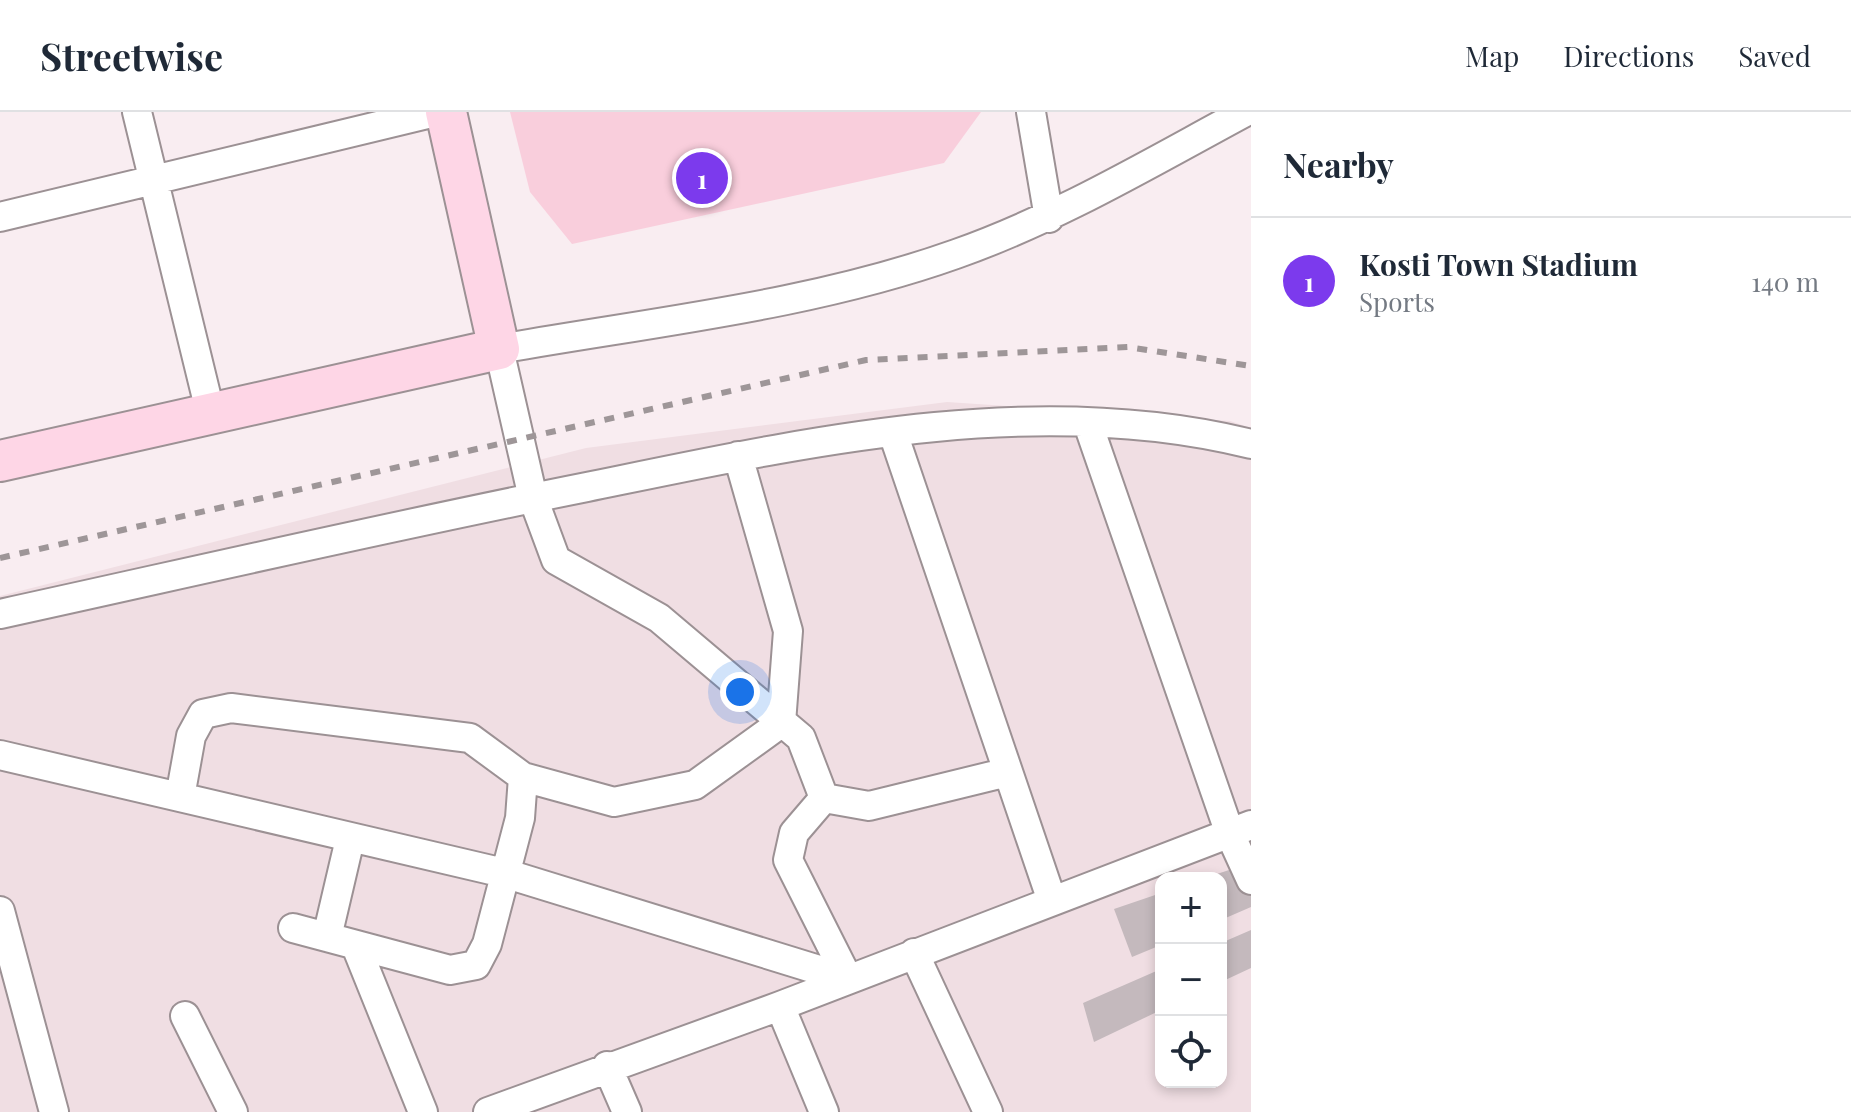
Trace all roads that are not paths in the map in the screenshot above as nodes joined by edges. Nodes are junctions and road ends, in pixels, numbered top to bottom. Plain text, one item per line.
1 (137, 112) edge
2 (436, 112) edge
3 (446, 112) edge
4 (1031, 112) edge
5 (1245, 112) edge
6 (154, 180) junction
7 (0, 217) edge
8 (1049, 218) junction
9 (499, 349) junction
10 (210, 411) junction
11 (1088, 424) junction
12 (893, 433) junction
13 (1251, 444) edge
14 (738, 456) junction
15 (0, 461) edge
16 (533, 498) junction
17 (0, 614) edge
18 (781, 723) junction
19 (0, 755) edge
20 (1008, 772) junction
21 (523, 777) junction
22 (180, 797) junction
23 (824, 798) junction
24 (1241, 829) edge
25 (350, 839) junction
26 (504, 873) junction
27 (1251, 880) edge
28 (1052, 901) junction
29 (0, 911) edge
30 (293, 928) dead end
31 (327, 937) junction
32 (356, 946) junction
33 (914, 953) junction
34 (848, 979) junction
35 (780, 1006) junction
36 (185, 1016) dead end
37 (607, 1066) junction
38 (54, 1112) edge
39 (233, 1112) edge
40 (423, 1112) edge
41 (488, 1112) edge
42 (627, 1112) edge
43 (824, 1112) edge
44 (988, 1112) edge

1 - 6 street
2 - 6 street
3 - 9 main road
4 - 8 street
5 - 8 street
6 - 7 street
6 - 10 street
8 - 9 street
9 - 10 main road
9 - 16 street
10 - 15 main road
11 - 12 street
11 - 13 street
11 - 24 street
12 - 14 street
12 - 20 street
14 - 16 street
14 - 18 street
16 - 17 street
16 - 18 street
18 - 21 street
18 - 23 street
19 - 22 street
20 - 23 street
20 - 28 street
21 - 22 street
21 - 26 street
22 - 25 street
23 - 34 street
24 - 27 street
24 - 28 street
25 - 26 street
25 - 31 street
26 - 32 street
26 - 34 street
28 - 33 street
29 - 38 street
30 - 31 street
31 - 32 street
32 - 40 street
33 - 34 street
33 - 44 street
34 - 35 street
35 - 37 street
35 - 43 street
36 - 39 street
37 - 41 street
37 - 42 street

